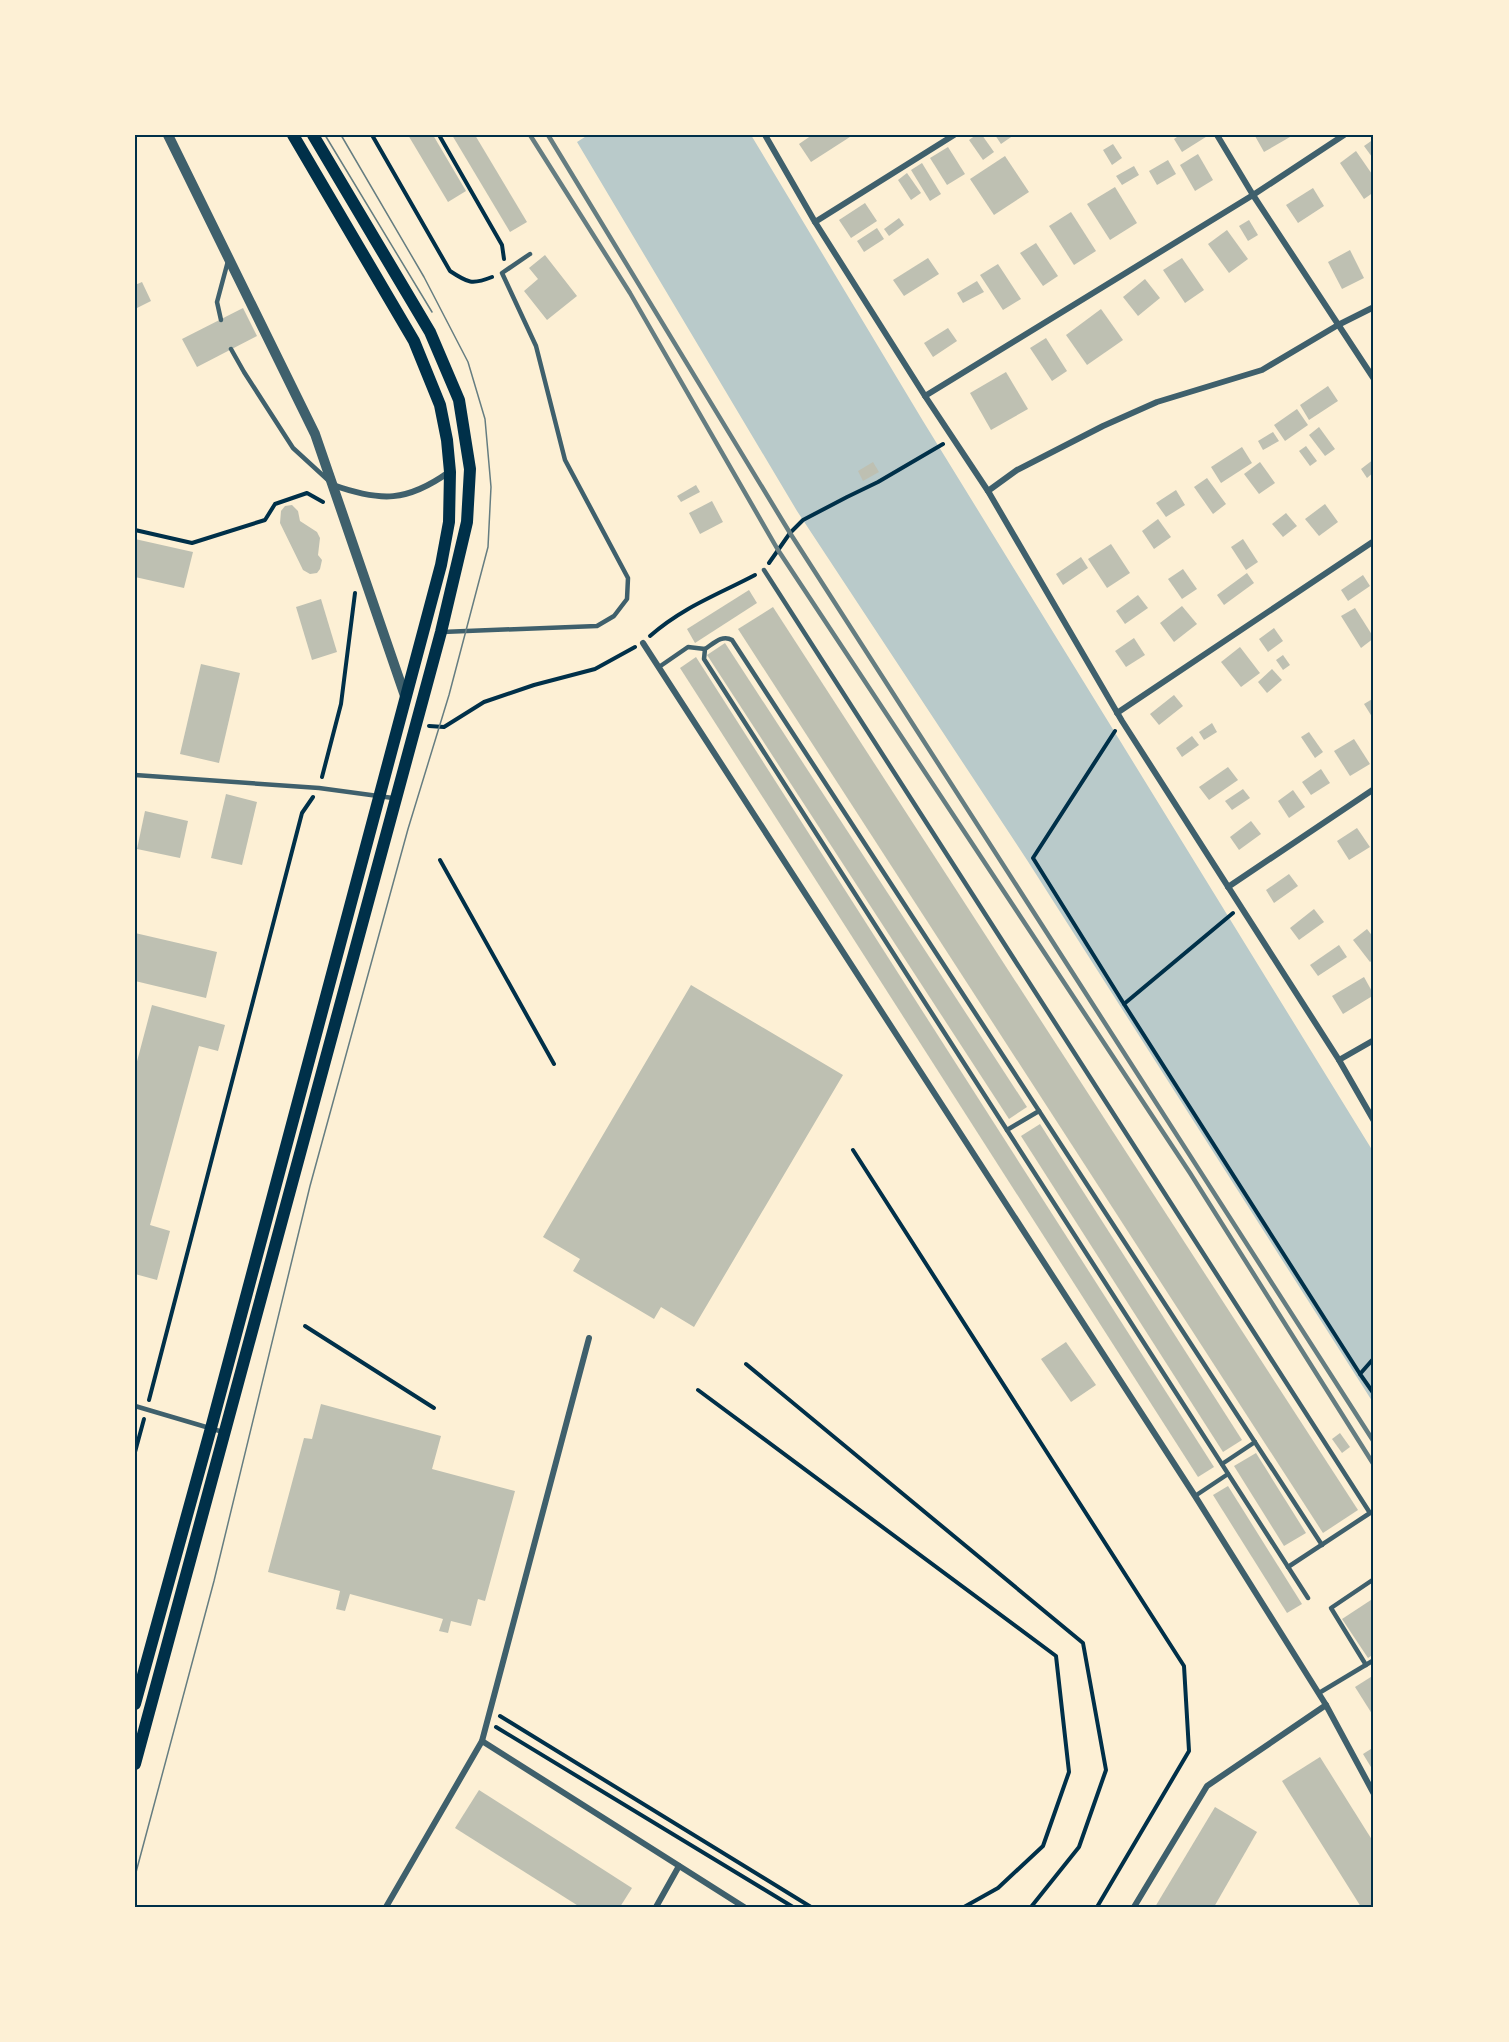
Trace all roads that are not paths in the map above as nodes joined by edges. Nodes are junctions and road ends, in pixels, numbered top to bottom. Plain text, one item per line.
1 (168, 135) edge
2 (293, 135) edge
3 (312, 135) edge
4 (765, 135) edge
5 (954, 135) edge
6 (1217, 135) edge
7 (1344, 135) edge
8 (1253, 195) junction
9 (815, 222) junction
10 (530, 254) dead end
11 (229, 258) junction
12 (1374, 307) edge
13 (221, 320) dead end
14 (1338, 325) junction
15 (231, 349) dead end
16 (1374, 379) edge
17 (925, 396) junction
18 (450, 472) junction
19 (333, 485) junction
20 (988, 491) junction
21 (1374, 541) edge
22 (764, 570) road end
23 (441, 632) junction
24 (643, 643) road end
25 (705, 650) junction
26 (659, 667) junction
27 (407, 700) junction
28 (1117, 713) junction
29 (135, 775) edge
30 (1374, 789) edge
31 (379, 795) junction
32 (396, 798) junction
33 (1228, 887) junction
34 (1374, 1040) edge
35 (1339, 1060) junction
36 (1039, 1111) junction
37 (1374, 1121) edge
38 (1007, 1130) junction
39 (589, 1338) dead end
40 (135, 1406) edge
41 (211, 1428) junction
42 (226, 1433) junction
43 (1255, 1442) junction
44 (1222, 1464) junction
45 (1228, 1474) junction
46 (1196, 1496) junction
47 (1371, 1513) junction
48 (1374, 1519) edge
49 (1322, 1545) junction
50 (1288, 1567) junction
51 (1374, 1579) edge
52 (1308, 1598) dead end
53 (1374, 1660) edge
54 (1366, 1665) junction
55 (1318, 1693) junction
56 (135, 1704) edge
57 (1326, 1705) junction
58 (139, 1737) edge
59 (482, 1741) junction
60 (135, 1764) edge
61 (1374, 1794) edge
62 (679, 1866) junction
63 (386, 1907) edge
64 (656, 1907) edge
65 (744, 1907) edge
66 (1134, 1907) edge

1 - 11 street
2 - 18 main road
3 - 23 main road
4 - 9 street
5 - 9 street
6 - 8 street
7 - 8 street
8 - 14 street
8 - 17 street
9 - 17 street
10 - 23 lane
11 - 13 lane
11 - 19 street
12 - 14 street
14 - 16 street
14 - 20 street
15 - 19 lane
17 - 20 street
18 - 19 street
18 - 27 main road
19 - 27 street
20 - 28 street
21 - 28 street
22 - 47 lane
23 - 32 main road
24 - 26 street
25 - 26 lane
25 - 36 lane
25 - 38 lane
26 - 46 street
27 - 31 main road
28 - 33 street
29 - 31 lane
30 - 33 street
31 - 32 lane
31 - 41 main road
32 - 42 main road
33 - 35 street
34 - 35 street
35 - 37 street
36 - 38 lane
36 - 43 lane
38 - 44 lane
39 - 59 street
40 - 41 lane
41 - 42 lane
41 - 56 main road
42 - 58 main road
43 - 44 lane
43 - 49 lane
44 - 45 lane
45 - 46 lane
45 - 50 lane
46 - 55 street
47 - 48 lane
47 - 49 lane
49 - 50 lane
50 - 52 lane
51 - 54 lane
53 - 54 lane
54 - 55 lane
55 - 57 street
57 - 61 street
57 - 66 street
58 - 60 main road
59 - 62 street
59 - 63 street
62 - 64 street
62 - 65 street

